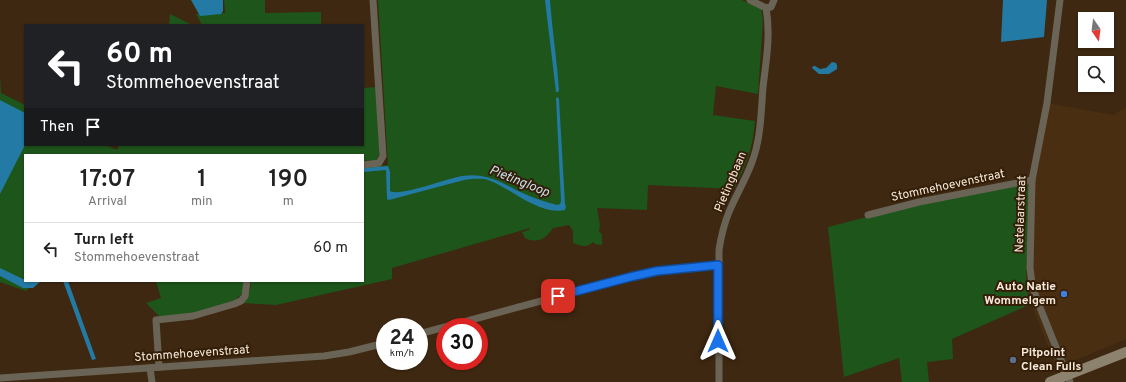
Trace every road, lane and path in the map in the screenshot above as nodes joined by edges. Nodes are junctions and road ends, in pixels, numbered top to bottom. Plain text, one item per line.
1 (373, 0) edge
2 (750, 0) edge
3 (774, 0) edge
4 (1060, 0) edge
5 (766, 8) junction
6 (364, 165) edge
7 (1032, 180) junction
8 (868, 215) dead end
9 (718, 265) junction
10 (247, 282) edge
11 (428, 332) edge
12 (376, 345) edge
13 (1126, 352) edge
14 (158, 367) junction
15 (150, 368) junction
16 (0, 378) edge
17 (15, 379) edge
18 (1069, 379) edge
19 (152, 382) edge
20 (718, 382) edge
21 (1050, 382) edge

1 - 6 street
2 - 5 street
3 - 5 street
4 - 7 street, Netelaarstraat
5 - 9 street, Pietingbaan
7 - 8 street, Stommehoevenstraat
7 - 18 street, Netelaarstraat
9 - 11 street
9 - 20 street, Pietingbaan
10 - 14 street
12 - 14 street, Stommehoevenstraat
13 - 18 main road
14 - 15 street, Stommehoevenstraat
15 - 17 street, Stommehoevenstraat
15 - 19 street
16 - 17 street, Stommehoevenstraat
18 - 21 main road

